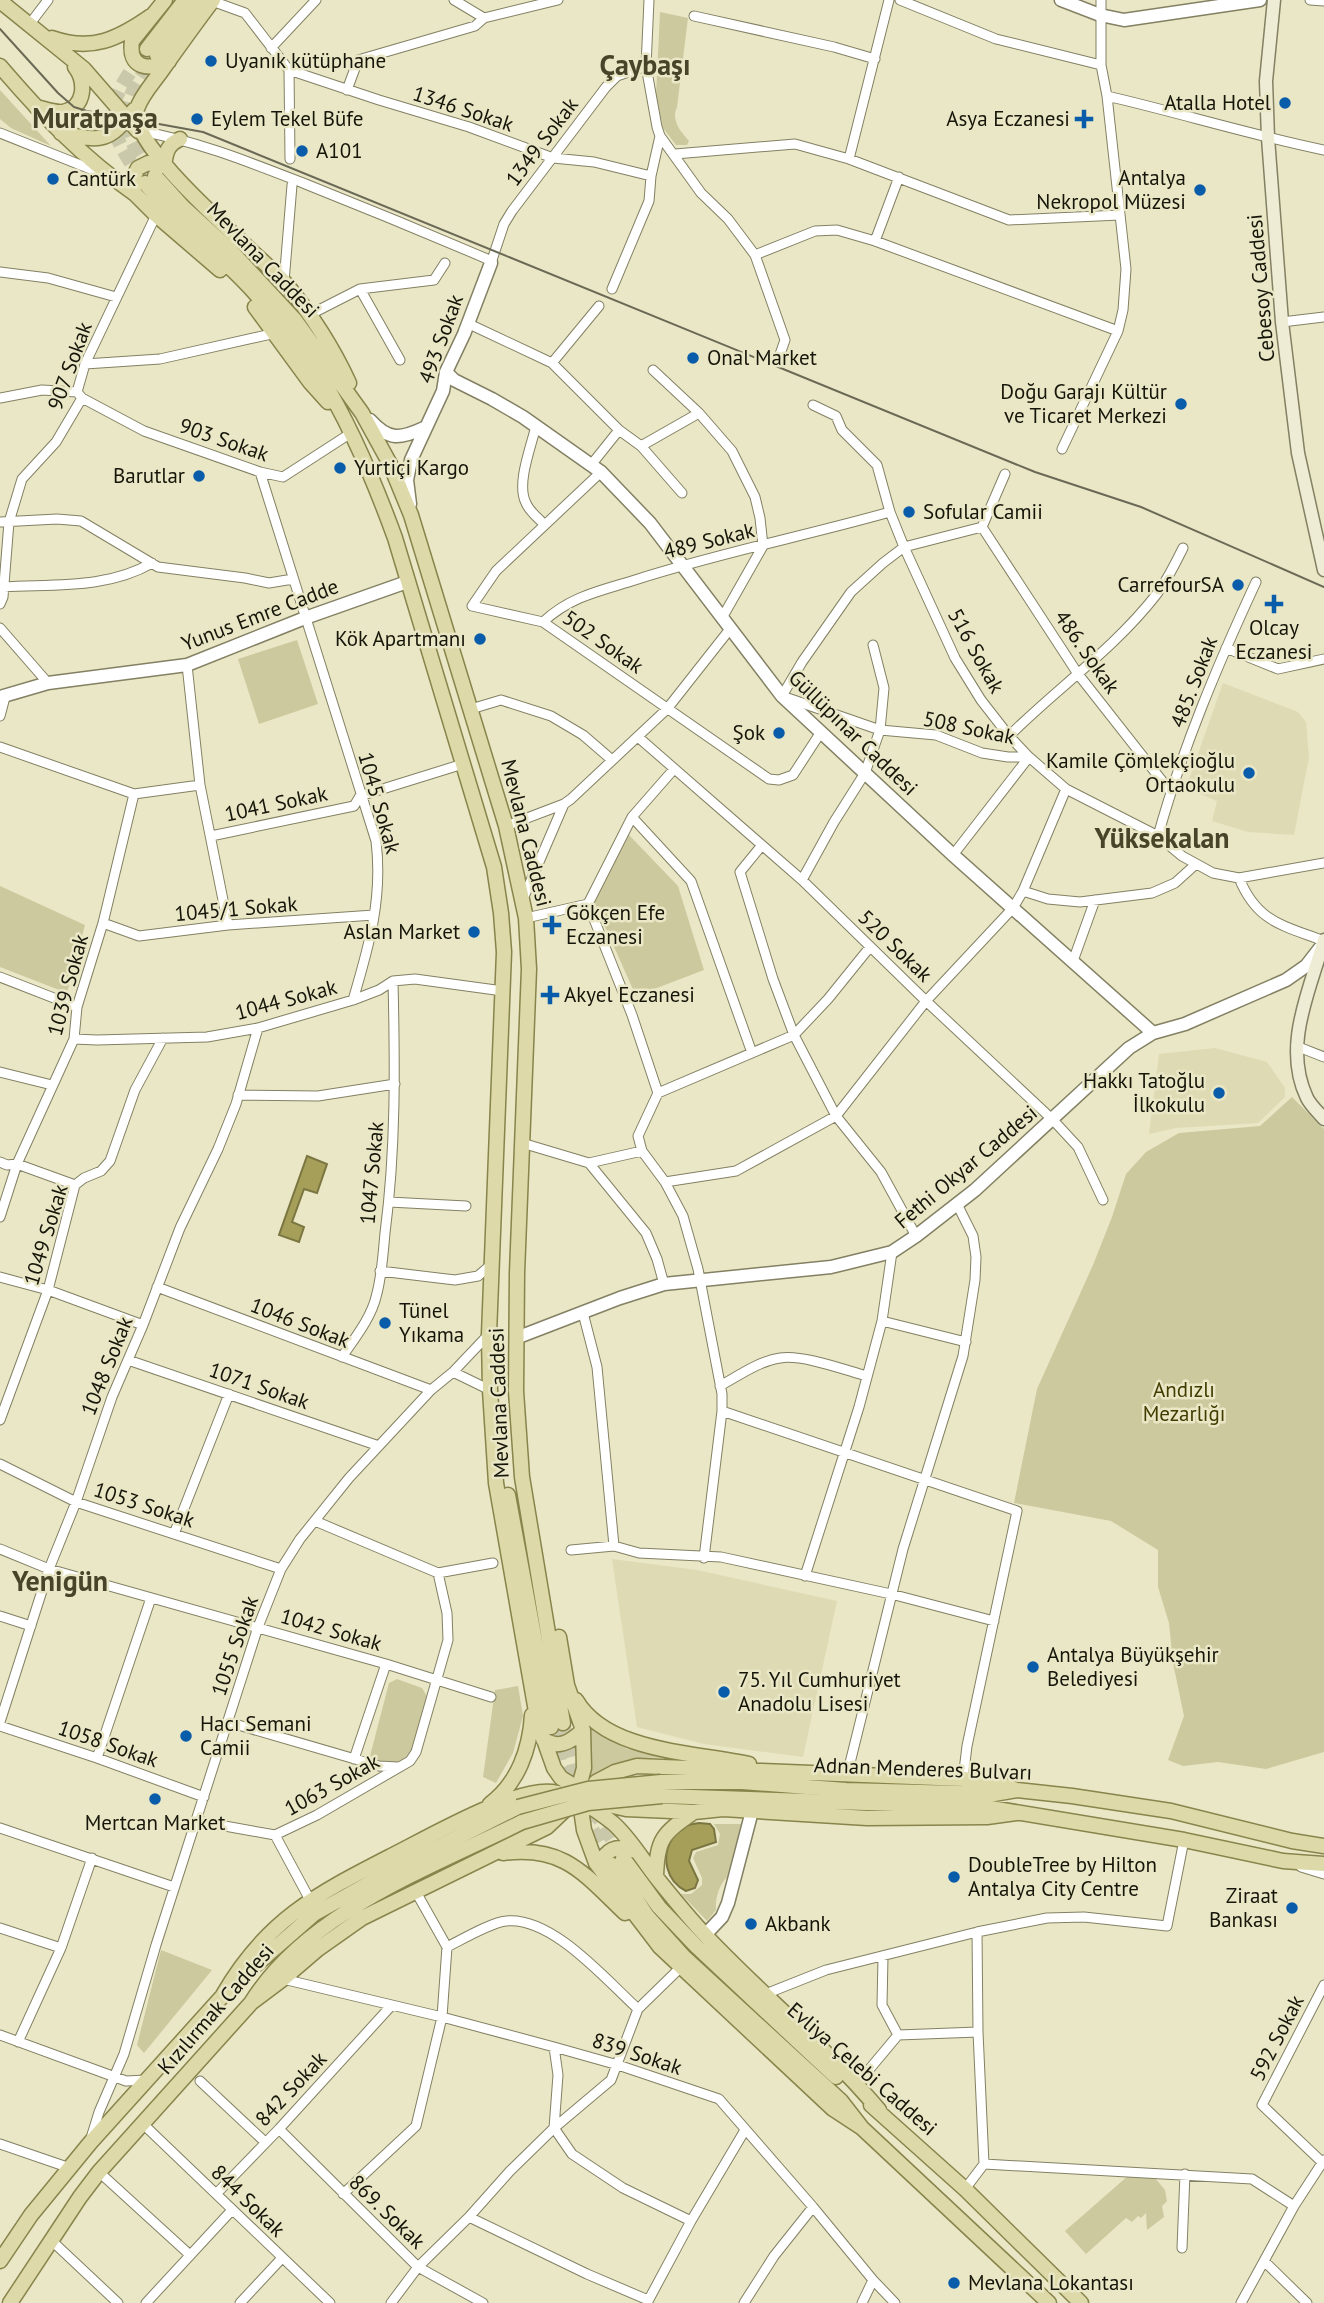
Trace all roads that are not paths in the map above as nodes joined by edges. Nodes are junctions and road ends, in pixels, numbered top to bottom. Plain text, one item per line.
1 (48, 0) edge
2 (165, 0) edge
3 (185, 0) edge
4 (199, 0) edge
5 (212, 0) edge
6 (316, 0) edge
7 (454, 0) edge
8 (558, 0) edge
9 (649, 0) edge
10 (889, 0) edge
11 (900, 0) edge
12 (1060, 0) edge
13 (1101, 0) edge
14 (1260, 0) edge
15 (1274, 0) edge
16 (1310, 0) edge
17 (0, 1) edge
18 (1324, 1) edge
19 (1100, 15) junction
20 (151, 16) junction
21 (694, 16) dead end
22 (484, 18) junction
23 (29, 25) junction
24 (42, 35) junction
25 (271, 48) junction
26 (157, 55) junction
27 (69, 57) junction
28 (875, 59) junction
29 (1101, 65) junction
30 (0, 66) edge
31 (646, 66) junction
32 (289, 69) junction
33 (347, 90) junction
34 (1107, 96) junction
35 (142, 100) junction
36 (34, 106) junction
37 (123, 123) junction
38 (140, 131) junction
39 (60, 132) junction
40 (0, 133) edge
41 (660, 136) junction
42 (1268, 138) junction
43 (180, 139) junction
44 (1324, 150) edge
45 (675, 154) junction
46 (553, 158) junction
47 (290, 159) dead end
48 (849, 159) junction
49 (109, 176) junction
50 (650, 176) junction
51 (899, 177) junction
52 (150, 180) junction
53 (292, 185) dead end
54 (156, 215) junction
55 (1120, 215) junction
56 (875, 241) junction
57 (754, 255) junction
58 (491, 262) junction
59 (445, 263) dead end
60 (0, 272) edge
61 (284, 282) junction
62 (360, 289) junction
63 (612, 289) dead end
64 (116, 297) junction
65 (599, 306) dead end
66 (311, 314) junction
67 (1324, 317) edge
68 (1282, 322) junction
69 (467, 323) junction
70 (1118, 331) junction
71 (276, 333) junction
72 (779, 357) dead end
73 (400, 360) dead end
74 (552, 363) junction
75 (85, 364) junction
76 (653, 370) dead end
77 (446, 372) junction
78 (80, 395) junction
79 (0, 398) edge
80 (813, 405) dead end
81 (362, 413) junction
82 (699, 413) junction
83 (343, 419) junction
84 (536, 426) junction
85 (425, 428) junction
86 (619, 430) junction
87 (351, 433) junction
88 (641, 446) junction
89 (1062, 449) dead end
90 (596, 468) junction
91 (260, 472) junction
92 (1005, 474) dead end
93 (682, 493) dead end
94 (890, 512) junction
95 (411, 515) junction
96 (4, 522) edge
97 (544, 524) junction
98 (982, 527) junction
99 (763, 546) junction
100 (904, 547) junction
101 (1184, 548) dead end
102 (152, 563) junction
103 (683, 564) junction
104 (1324, 570) edge
105 (293, 579) junction
106 (407, 582) junction
107 (1255, 582) dead end
108 (4, 587) junction
109 (0, 604) edge
110 (305, 618) junction
111 (543, 622) junction
112 (726, 623) junction
113 (0, 628) edge
114 (873, 645) dead end
115 (1226, 648) junction
116 (1324, 659) edge
117 (187, 664) junction
118 (1077, 674) junction
119 (48, 683) junction
120 (782, 696) junction
121 (3, 697) edge
122 (471, 709) junction
123 (667, 709) junction
124 (0, 716) edge
125 (880, 730) junction
126 (821, 732) junction
127 (1009, 736) junction
128 (638, 737) junction
129 (0, 747) edge
130 (1029, 757) junction
131 (612, 760) junction
132 (463, 764) junction
133 (674, 769) junction
134 (865, 773) junction
135 (200, 785) junction
136 (1066, 789) junction
137 (1171, 791) junction
138 (134, 794) junction
139 (360, 796) junction
140 (564, 804) junction
141 (632, 817) junction
142 (506, 826) junction
143 (211, 836) junction
144 (1158, 836) junction
145 (762, 845) junction
146 (953, 855) junction
147 (1324, 863) edge
148 (1196, 864) junction
149 (1239, 878) junction
150 (802, 880) junction
151 (1023, 891) junction
152 (523, 900) junction
153 (1095, 900) junction
154 (588, 904) junction
155 (1013, 908) junction
156 (374, 915) junction
157 (526, 918) junction
158 (103, 923) junction
159 (228, 925) junction
160 (1323, 942) edge
161 (870, 947) junction
162 (1073, 961) junction
163 (0, 977) edge
164 (1319, 977) edge
165 (1286, 980) junction
166 (393, 981) junction
167 (503, 991) junction
168 (1307, 997) junction
169 (353, 1000) junction
170 (926, 1001) junction
171 (77, 1007) junction
172 (258, 1028) junction
173 (1153, 1033) junction
174 (794, 1035) junction
175 (74, 1038) junction
176 (163, 1038) junction
177 (1296, 1046) junction
178 (752, 1053) junction
179 (1324, 1057) edge
180 (0, 1072) edge
181 (395, 1084) junction
182 (52, 1085) junction
183 (658, 1093) junction
184 (238, 1095) junction
185 (836, 1115) junction
186 (1324, 1119) edge
187 (1053, 1120) junction
188 (522, 1143) junction
189 (642, 1151) junction
190 (0, 1162) edge
191 (589, 1163) junction
192 (17, 1164) junction
193 (665, 1182) junction
194 (75, 1185) junction
195 (1103, 1200) dead end
196 (389, 1202) junction
197 (957, 1204) junction
198 (466, 1206) dead end
199 (0, 1217) edge
200 (916, 1236) junction
201 (892, 1252) junction
202 (493, 1263) junction
203 (380, 1271) junction
204 (0, 1277) edge
205 (699, 1281) junction
206 (664, 1284) junction
207 (157, 1287) junction
208 (48, 1290) junction
209 (491, 1307) junction
210 (583, 1313) junction
211 (882, 1321) junction
212 (143, 1325) junction
213 (489, 1334) junction
214 (516, 1338) junction
215 (966, 1342) junction
216 (342, 1357) junction
217 (128, 1360) junction
218 (453, 1372) junction
219 (867, 1376) junction
220 (720, 1386) junction
221 (431, 1390) junction
222 (490, 1390) junction
223 (516, 1391) junction
224 (229, 1394) junction
225 (722, 1411) junction
226 (0, 1420) edge
227 (379, 1446) junction
228 (844, 1453) junction
229 (0, 1464) edge
230 (925, 1480) junction
231 (76, 1502) junction
232 (315, 1521) junction
233 (174, 1534) junction
234 (614, 1546) junction
235 (0, 1549) edge
236 (571, 1550) dead end
237 (704, 1558) junction
238 (493, 1563) dead end
239 (49, 1569) junction
240 (281, 1569) junction
241 (438, 1573) junction
242 (805, 1576) junction
243 (891, 1594) junction
244 (152, 1598) junction
245 (0, 1616) edge
246 (994, 1620) junction
247 (31, 1626) junction
248 (258, 1628) junction
249 (386, 1664) junction
250 (438, 1680) junction
251 (567, 1685) junction
252 (491, 1697) dead end
253 (533, 1699) junction
254 (228, 1723) junction
255 (0, 1724) edge
256 (553, 1730) junction
257 (583, 1730) junction
258 (97, 1758) junction
259 (354, 1759) junction
260 (401, 1767) junction
261 (615, 1772) junction
262 (785, 1772) junction
263 (847, 1775) junction
264 (963, 1779) junction
265 (661, 1789) junction
266 (1017, 1790) junction
267 (537, 1792) junction
268 (581, 1796) junction
269 (204, 1797) junction
270 (518, 1807) joint
271 (626, 1809) junction
272 (752, 1811) junction
273 (694, 1812) junction
274 (478, 1813) junction
275 (1016, 1813) junction
276 (197, 1821) junction
277 (522, 1822) joint
278 (547, 1827) junction
279 (0, 1828) edge
280 (275, 1835) junction
281 (1184, 1840) junction
282 (1324, 1846) edge
283 (494, 1854) junction
284 (92, 1858) junction
285 (618, 1861) junction
286 (1283, 1861) junction
287 (1324, 1864) edge
288 (1324, 1874) edge
289 (656, 1877) junction
290 (174, 1887) junction
291 (416, 1892) junction
292 (310, 1900) junction
293 (0, 1928) edge
294 (977, 1932) junction
295 (705, 1935) junction
296 (447, 1947) junction
297 (660, 1947) junction
298 (61, 1948) junction
299 (883, 1957) junction
300 (681, 1966) junction
301 (284, 1979) junction
302 (1324, 1986) edge
303 (223, 1995) junction
304 (763, 1995) junction
305 (251, 2004) junction
306 (391, 2006) junction
307 (638, 2009) junction
308 (442, 2017) junction
309 (978, 2032) junction
310 (0, 2035) edge
311 (898, 2035) junction
312 (18, 2042) junction
313 (554, 2047) junction
314 (618, 2065) junction
315 (115, 2076) junction
316 (146, 2080) junction
317 (200, 2081) dead end
318 (857, 2084) junction
319 (878, 2110) junction
320 (142, 2123) junction
321 (554, 2128) junction
322 (862, 2128) junction
323 (279, 2129) junction
324 (746, 2130) junction
325 (265, 2142) junction
326 (90, 2143) junction
327 (0, 2144) edge
328 (1324, 2162) edge
329 (984, 2164) junction
330 (70, 2168) junction
331 (99, 2172) junction
332 (1185, 2174) junction
333 (965, 2189) junction
334 (216, 2194) junction
335 (343, 2194) junction
336 (1294, 2206) junction
337 (813, 2207) junction
338 (232, 2210) junction
339 (469, 2217) junction
340 (691, 2221) junction
341 (52, 2241) junction
342 (1182, 2249) dead end
343 (191, 2255) junction
344 (282, 2258) junction
345 (1264, 2260) junction
346 (0, 2261) edge
347 (418, 2267) junction
348 (873, 2280) junction
349 (648, 2302) edge
350 (1046, 2302) edge
351 (10, 2303) edge
352 (118, 2303) edge
353 (146, 2303) edge
354 (240, 2303) edge
355 (330, 2303) edge
356 (391, 2303) edge
357 (482, 2303) edge
358 (744, 2303) edge
359 (862, 2303) edge
360 (895, 2303) edge
361 (1081, 2303) edge
362 (1241, 2303) edge
363 (1307, 2303) edge

1 - 23 street
2 - 20 main road
3 - 26 main road
4 - 26 main road
5 - 25 street, 1346 Sokak
5 - 26 main road
6 - 25 street
7 - 22 street
8 - 22 street
9 - 31 street
10 - 28 street
11 - 29 street
12 - 19 street
13 - 19 street
14 - 19 street
15 - 42 main road, Cebesoy Caddesi
16 - 18 street
17 - 23 main road
19 - 29 street
20 - 24 main road
20 - 26 main road
21 - 28 street
22 - 33 street
23 - 24 main road
24 - 27 main road
25 - 32 street, 1346 Sokak
26 - 35 main road
27 - 36 main road
27 - 37 main road
28 - 48 street
29 - 34 street
30 - 36 main road
31 - 41 street
31 - 46 street, 1349 Sokak
32 - 33 street, 1346 Sokak
32 - 47 street
33 - 46 street, 1346 Sokak
34 - 42 street
34 - 55 street
35 - 37 main road
35 - 38 main road
36 - 39 main road
37 - 38 main road
37 - 39 main road
38 - 43 street
38 - 52 main road
39 - 49 main road
40 - 49 street
41 - 45 street
41 - 50 street
42 - 44 street
42 - 68 main road, Cebesoy Caddesi
43 - 52 main road
43 - 58 street
45 - 48 street
45 - 57 street
46 - 50 street, 1346 Sokak
46 - 58 street, 1349 Sokak
48 - 51 street
49 - 52 main road
50 - 63 street
51 - 55 street
51 - 56 street
52 - 54 main road
52 - 61 main road
52 - 81 main road, Mevlana Caddesi
52 - 83 main road, Mevlana Caddesi
53 - 61 street
54 - 64 street, 907 Sokak
54 - 71 main road
55 - 70 street
56 - 57 street
56 - 70 street
57 - 72 street
58 - 69 street, 493 Sokak
59 - 62 street
60 - 64 street
61 - 66 main road
62 - 66 street
62 - 73 street
64 - 75 street, 907 Sokak
65 - 74 street
66 - 81 main road
67 - 68 street
68 - 104 main road, Cebesoy Caddesi
69 - 74 street
69 - 77 street, 493 Sokak
70 - 89 street
71 - 75 street
71 - 83 main road
74 - 86 street
75 - 78 street, 907 Sokak
76 - 82 street
77 - 84 street, Güllüpınar Caddesi
77 - 85 street, 493 Sokak
78 - 79 street, 903 Sokak
78 - 91 street, 903 Sokak
78 - 96 street, 907 Sokak
80 - 94 street, 516 Sokak
81 - 85 street
81 - 95 main road, Mevlana Caddesi
82 - 88 street
82 - 99 street
83 - 87 main road, Mevlana Caddesi
84 - 90 street, Güllüpınar Caddesi
84 - 97 street
85 - 95 street, 493 Sokak
86 - 88 street
86 - 90 street
87 - 91 street, 903 Sokak
87 - 106 main road, Mevlana Caddesi
88 - 93 street
90 - 97 street
90 - 103 street, Güllüpınar Caddesi
91 - 105 street, 1045 Sokak
92 - 98 street
94 - 99 street, 489 Sokak
94 - 100 street, 516 Sokak
95 - 122 main road, Mevlana Caddesi
96 - 102 street
96 - 108 street, 907 Sokak
97 - 111 street, 502 Sokak
98 - 100 street
98 - 118 street, 486. Sokak
99 - 103 street, 489 Sokak
99 - 112 street
100 - 120 street
100 - 127 street, 516 Sokak
101 - 118 street
102 - 105 street
102 - 108 street
103 - 111 street, 489 Sokak
103 - 112 street, Güllüpınar Caddesi
105 - 110 street, 1045 Sokak
106 - 110 street, Yunus Emre Cadde
106 - 132 main road, Mevlana Caddesi
107 - 115 street, 485. Sokak
108 - 109 street, 907 Sokak
110 - 117 street, Yunus Emre Cadde
110 - 139 street, 1045 Sokak
111 - 123 street, 502 Sokak
112 - 120 street, Güllüpınar Caddesi
112 - 123 street
113 - 119 street
114 - 125 street
115 - 116 street
115 - 137 street, 485. Sokak
117 - 119 street, Yunus Emre Cadde
117 - 135 street
118 - 127 street
118 - 137 street, 486. Sokak
119 - 121 street, Yunus Emre Cadde
120 - 125 street, 508 Sokak
120 - 126 street, Güllüpınar Caddesi
121 - 124 street
122 - 131 street
122 - 142 main road, Mevlana Caddesi
123 - 126 street, 502 Sokak
123 - 128 street
125 - 130 street, 508 Sokak
125 - 134 street
126 - 134 street, Güllüpınar Caddesi
127 - 130 street, 516 Sokak
128 - 131 street
128 - 133 street, 520 Sokak
129 - 138 street
130 - 136 street, 516 Sokak
130 - 146 street
131 - 140 street
132 - 139 street, 1041 Sokak
132 - 167 main road, Mevlana Caddesi
133 - 141 street
133 - 145 street, 520 Sokak
134 - 146 street, Güllüpınar Caddesi
134 - 150 street
135 - 138 street
135 - 143 street
136 - 144 street, 516 Sokak
136 - 151 street
137 - 144 street, 485. Sokak
138 - 158 street, 1039 Sokak
139 - 143 street, 1041 Sokak
139 - 156 street, 1045 Sokak
140 - 142 street
140 - 152 street
141 - 154 street
141 - 178 street
142 - 152 main road, Mevlana Caddesi
143 - 159 street
144 - 148 street, 516 Sokak
145 - 150 street, 520 Sokak
145 - 174 street
146 - 155 street, Güllüpınar Caddesi
147 - 149 street
148 - 149 street
148 - 153 street
149 - 160 street
150 - 161 street, 520 Sokak
151 - 153 street
151 - 155 street
152 - 157 main road, Mevlana Caddesi
153 - 162 street
154 - 157 street
154 - 183 street
155 - 162 street, Güllüpınar Caddesi
155 - 170 street
156 - 159 street, 1045/1 Sokak
156 - 169 street, 1045 Sokak
157 - 188 main road, Mevlana Caddesi
158 - 159 street, 1045/1 Sokak
158 - 171 street, 1039 Sokak
160 - 164 main road
160 - 165 street, Fethi Okyar Caddesi
161 - 170 street, 520 Sokak
161 - 174 street
162 - 173 street, Güllüpınar Caddesi
163 - 171 street
164 - 168 main road
165 - 168 street
165 - 173 street, Fethi Okyar Caddesi
166 - 167 street, 1044 Sokak
166 - 169 street, 1044 Sokak
166 - 181 street, 1047 Sokak
167 - 202 main road, Mevlana Caddesi
168 - 177 main road
169 - 172 street, 1044 Sokak
170 - 185 street
170 - 187 street, 520 Sokak
171 - 175 street, 1039 Sokak
172 - 176 street, 1044 Sokak
172 - 184 street, 1048 Sokak
173 - 187 street, Fethi Okyar Caddesi
174 - 178 street
174 - 185 street
175 - 176 street, 1044 Sokak
175 - 182 street, 1039 Sokak
176 - 194 street, 1049 Sokak
177 - 179 street
177 - 186 main road
178 - 183 street
180 - 182 street
181 - 184 street
181 - 196 street, 1047 Sokak
182 - 192 street, 1039 Sokak
183 - 189 street
184 - 207 street, 1048 Sokak
185 - 193 street
185 - 200 street
187 - 195 street, 520 Sokak
187 - 197 street, Fethi Okyar Caddesi
188 - 191 street
188 - 214 main road, Mevlana Caddesi
189 - 191 street
189 - 193 street
190 - 192 street
191 - 206 street
192 - 194 street
192 - 199 street, 1039 Sokak
193 - 205 street
194 - 208 street, 1049 Sokak
196 - 198 street
196 - 203 street, 1047 Sokak
197 - 200 street, Fethi Okyar Caddesi
197 - 215 street
200 - 201 street, Fethi Okyar Caddesi
201 - 205 street, Fethi Okyar Caddesi
201 - 211 street
202 - 203 street
202 - 209 main road, Mevlana Caddesi
203 - 216 street, 1047 Sokak
204 - 208 street
205 - 206 street, Fethi Okyar Caddesi
205 - 220 street
206 - 210 street, Fethi Okyar Caddesi
207 - 212 street, 1048 Sokak
207 - 216 street, 1046 Sokak
208 - 212 street
208 - 226 street, 1049 Sokak
209 - 213 main road, Mevlana Caddesi
209 - 256 main road, Mevlana Caddesi
210 - 214 street, Fethi Okyar Caddesi
210 - 234 street
211 - 215 street
211 - 219 street
212 - 217 street, 1048 Sokak
213 - 218 street, 1055 Sokak
213 - 222 main road, Mevlana Caddesi
214 - 223 main road, Mevlana Caddesi
215 - 230 street
216 - 221 street, 1046 Sokak
217 - 224 street, 1071 Sokak
217 - 231 street, 1048 Sokak
218 - 221 street, 1055 Sokak
218 - 222 street
219 - 220 street
219 - 228 street
220 - 225 street
221 - 227 street, 1055 Sokak
222 - 253 main road, Mevlana Caddesi
223 - 251 main road
223 - 256 main road, Mevlana Caddesi
224 - 227 street, 1071 Sokak
224 - 233 street
225 - 228 street
225 - 237 street
227 - 232 street, 1055 Sokak
228 - 230 street
228 - 242 street
229 - 231 street, 1053 Sokak
230 - 243 street
230 - 246 street
231 - 233 street, 1053 Sokak
231 - 239 street, 1048 Sokak
232 - 240 street, 1055 Sokak
232 - 241 street
233 - 240 street, 1053 Sokak
234 - 236 street
234 - 237 street
235 - 239 street, 1042 Sokak
237 - 242 street
238 - 241 street
239 - 244 street, 1042 Sokak
239 - 247 street, 1048 Sokak
240 - 248 street, 1055 Sokak
241 - 250 street
242 - 243 street
243 - 246 street
243 - 263 street
244 - 248 street, 1042 Sokak
244 - 258 street
245 - 247 street
246 - 264 street
247 - 255 street, 1048 Sokak
248 - 249 street, 1042 Sokak
248 - 254 street, 1055 Sokak
249 - 250 street, 1042 Sokak
249 - 259 street
250 - 252 street, 1042 Sokak
250 - 260 street
251 - 257 main road
251 - 262 main road
253 - 256 main road
253 - 274 main road
254 - 259 street
254 - 269 street, 1055 Sokak
255 - 258 street, 1058 Sokak
256 - 257 main road
256 - 268 main road
257 - 268 main road
258 - 269 street, 1058 Sokak
259 - 260 street
260 - 280 street, 1063 Sokak
261 - 262 main road
261 - 268 main road
261 - 271 main road
262 - 263 main road
263 - 264 main road
264 - 266 main road
265 - 266 main road, Adnan Menderes Bulvarı
265 - 270 main road, Adnan Menderes Bulvarı, bridge
265 - 275 main road, Adnan Menderes Bulvarı
265 - 277 main road, Adnan Menderes Bulvarı, bridge
266 - 282 main road, Adnan Menderes Bulvarı
267 - 268 main road
267 - 274 main road
267 - 278 main road
268 - 271 main road
268 - 278 main road
268 - 285 main road
268 - 285 main road
269 - 276 street, 1055 Sokak
270 - 303 main road, Kızılırmak Caddesi
271 - 273 main road
272 - 273 main road
272 - 275 main road
272 - 295 street
273 - 289 main road
274 - 292 main road
275 - 281 main road, Adnan Menderes Bulvarı
276 - 280 street, 1063 Sokak
276 - 290 street, 1055 Sokak
277 - 305 main road, Kızılırmak Caddesi
278 - 283 main road
279 - 284 street
280 - 292 street
281 - 286 main road, Adnan Menderes Bulvarı
281 - 294 street
283 - 291 main road
283 - 297 main road
284 - 290 street
284 - 298 street
285 - 289 main road
285 - 297 main road
285 - 319 main road, Evliya Çelebi Caddesi
285 - 322 main road, Evliya Çelebi Caddesi
286 - 287 main road, Adnan Menderes Bulvarı
286 - 288 street
289 - 295 main road
290 - 315 street, 1055 Sokak
291 - 296 street
291 - 301 main road
292 - 303 main road
293 - 298 street
294 - 299 street
294 - 309 street
295 - 304 main road
296 - 307 street
296 - 308 street
297 - 300 main road
298 - 312 street
299 - 304 street
299 - 311 street
300 - 307 street
300 - 322 main road
301 - 305 main road
301 - 306 street, 839 Sokak
302 - 328 street, 592 Sokak
303 - 316 main road, Kızılırmak Caddesi
304 - 318 main road
305 - 320 main road, Kızılırmak Caddesi
306 - 308 street, 839 Sokak
306 - 323 street, 842 Sokak
307 - 314 street
308 - 313 street, 839 Sokak
308 - 335 street
309 - 311 street
309 - 329 street
310 - 312 street
311 - 318 street
312 - 315 street
313 - 314 street, 839 Sokak
313 - 321 street
314 - 321 street
314 - 324 street, 839 Sokak
315 - 316 street
315 - 326 street, 1055 Sokak
316 - 326 main road, Kızılırmak Caddesi
317 - 325 street
318 - 319 main road
319 - 333 main road, Evliya Çelebi Caddesi
320 - 331 main road, Kızılırmak Caddesi
320 - 334 street, 844 Sokak
321 - 339 street
321 - 340 street
322 - 350 main road, Evliya Çelebi Caddesi
323 - 325 street, 842 Sokak
323 - 335 street, 869. Sokak
324 - 337 street, 839 Sokak
324 - 340 street
325 - 334 street, 842 Sokak
326 - 330 main road, Kızılırmak Caddesi
327 - 330 street
328 - 336 street
329 - 332 street
329 - 333 street
330 - 346 main road, Kızılırmak Caddesi
331 - 341 main road, Kızılırmak Caddesi
331 - 343 street
332 - 336 street
332 - 342 street
333 - 361 main road, Evliya Çelebi Caddesi
334 - 338 street, 844 Sokak
335 - 347 street, 869. Sokak
336 - 345 street
337 - 348 street, 839 Sokak
337 - 358 street
338 - 343 street
338 - 344 street, 844 Sokak
339 - 347 street
339 - 349 street
340 - 349 street
341 - 351 main road, Kızılırmak Caddesi
341 - 352 street
343 - 353 street
344 - 354 street
344 - 355 street, 844 Sokak
345 - 362 street
345 - 363 street
347 - 356 street
347 - 357 street, 869. Sokak
348 - 359 street
348 - 360 street, 839 Sokak

